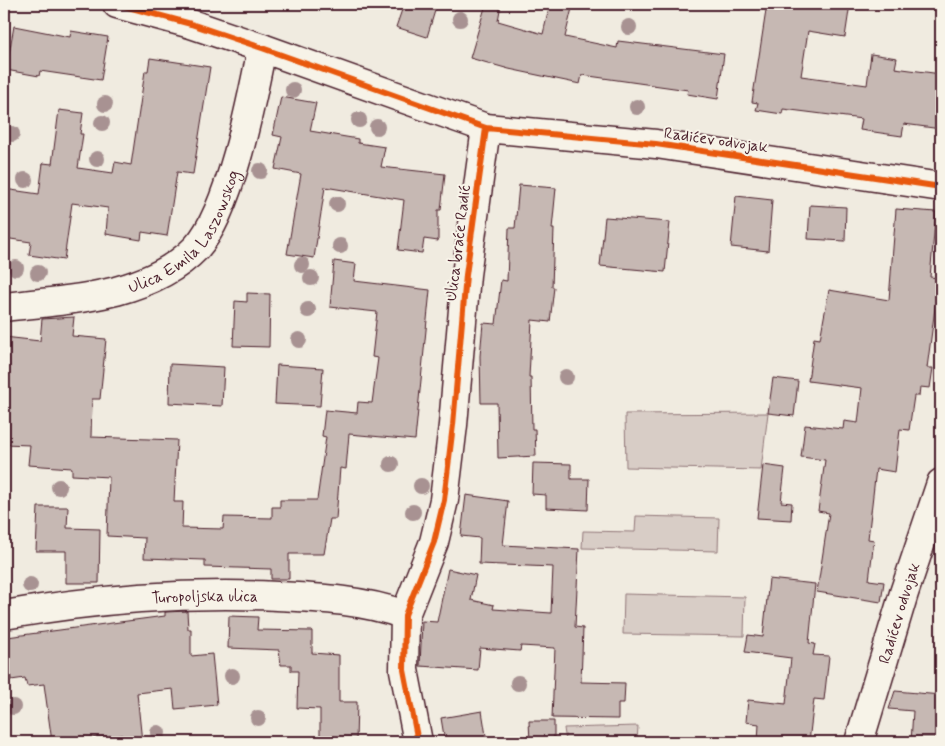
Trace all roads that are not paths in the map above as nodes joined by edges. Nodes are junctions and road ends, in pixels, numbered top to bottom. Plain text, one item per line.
1 (118, 4) edge
2 (262, 48) junction
3 (486, 128) junction
4 (941, 187) edge
5 (4, 307) edge
6 (941, 484) edge
7 (4, 615) edge
8 (405, 615) junction
9 (418, 742) edge
10 (859, 742) edge

1 - 2 street
2 - 3 street
2 - 5 street, Ulica Emila Laszowskog
3 - 4 street, Radićev odvojak
3 - 8 street, Ulica braće Radić
6 - 10 street, Radićev odvojak
7 - 8 street, Turopoljska ulica
8 - 9 street, Ulica braće Radić

